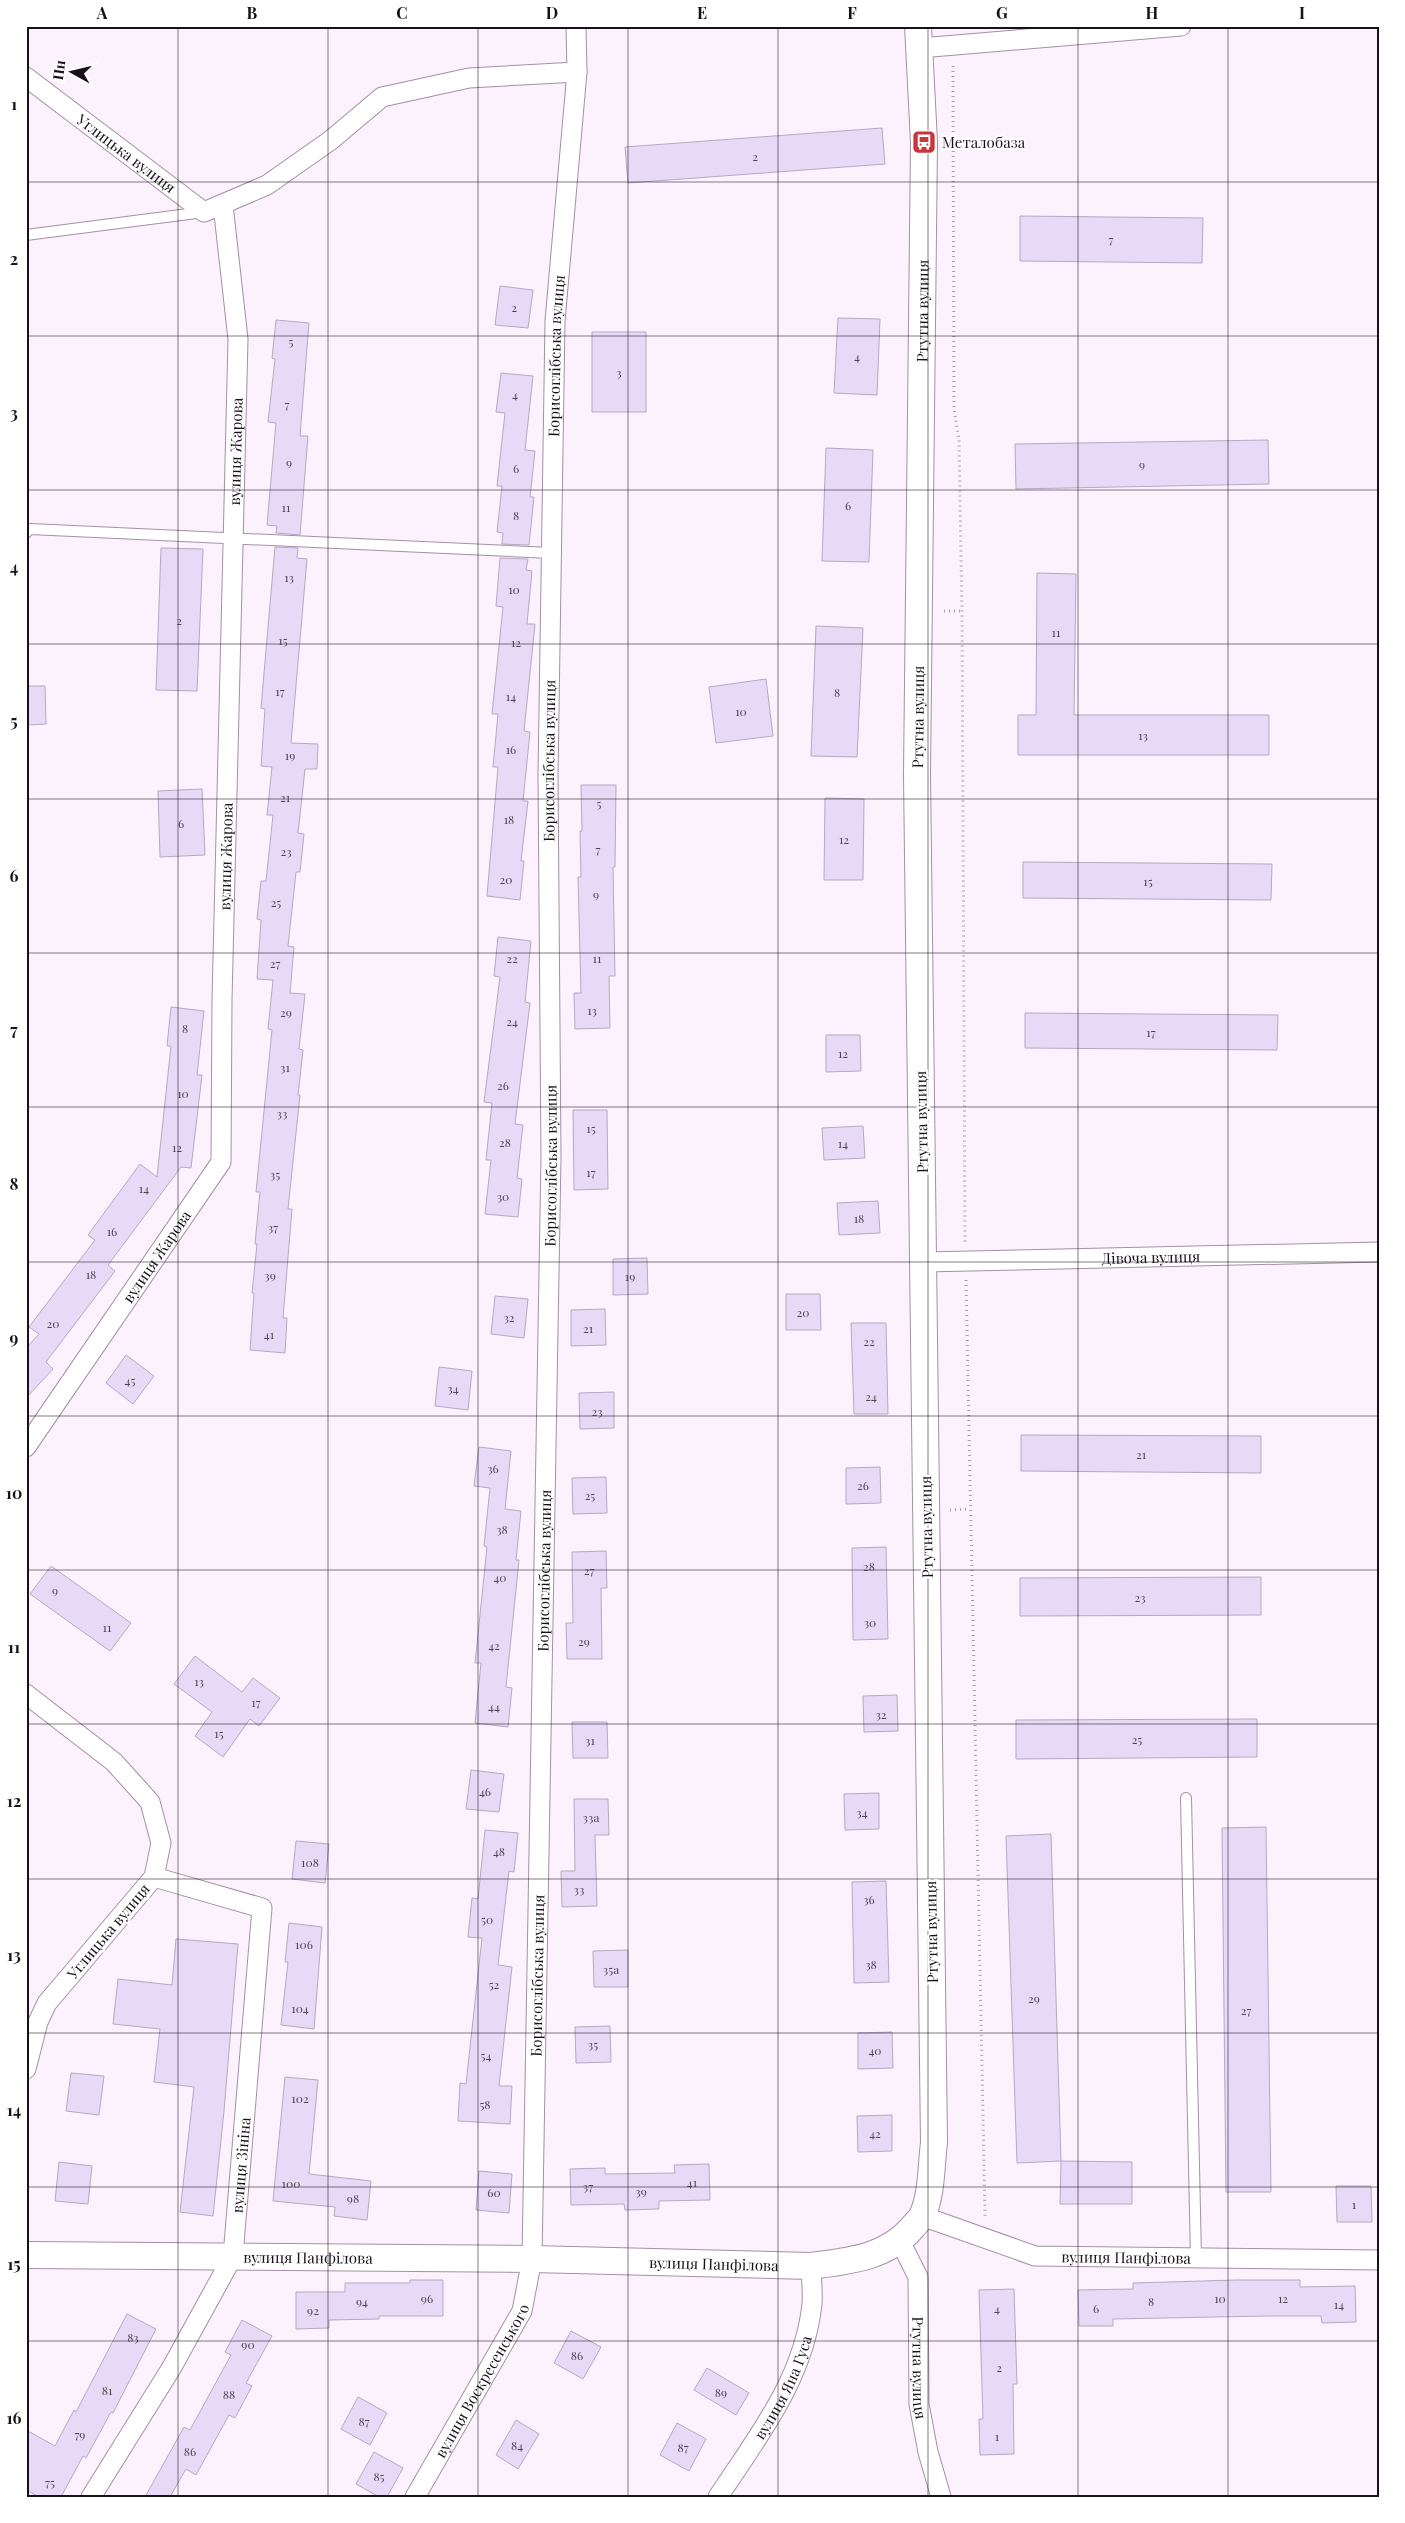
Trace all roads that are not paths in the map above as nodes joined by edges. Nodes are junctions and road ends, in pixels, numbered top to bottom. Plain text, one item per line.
1 (576, 26) edge
2 (1181, 26) edge
3 (919, 37) edge
4 (577, 72) junction
5 (26, 77) edge
6 (223, 205) junction
7 (204, 212) junction
8 (26, 235) edge
9 (26, 533) edge
10 (234, 538) junction
11 (551, 553) junction
12 (1379, 1252) edge
13 (922, 1262) junction
14 (26, 1447) edge
15 (26, 1694) edge
16 (1186, 1798) dead end
17 (154, 1877) junction
18 (26, 2069) edge
19 (922, 2216) junction
20 (900, 2241) junction
21 (26, 2255) edge
22 (233, 2256) junction
23 (1196, 2258) junction
24 (532, 2259) junction
25 (1379, 2260) edge
26 (810, 2266) junction
27 (91, 2497) edge
28 (415, 2497) edge
29 (718, 2497) edge
30 (941, 2497) edge

1 - 4 street, Борисоглібська вулиця
2 - 3 street
3 - 13 main road, Ртутна вулиця
4 - 6 street
4 - 11 street, Борисоглібська вулиця
5 - 7 street, Углицька вулиця
6 - 7 street
6 - 10 street, вулиця Жарова
7 - 8 lane
9 - 10 lane
10 - 11 lane
10 - 14 street, вулиця Жарова
11 - 24 street, Борисоглібська вулиця
12 - 13 street, Дівоча вулиця
13 - 19 main road, Ртутна вулиця
15 - 17 street, Углицька вулиця
16 - 23 lane
17 - 18 street, Углицька вулиця
17 - 22 street, вулиця Зініна
19 - 20 main road, вулиця Панфілова
19 - 23 street, вулиця Панфілова
20 - 26 main road, вулиця Панфілова
20 - 30 street, Ртутна вулиця
21 - 22 main road, вулиця Панфілова
22 - 24 main road, вулиця Панфілова
22 - 27 street, вулиця Зініна
23 - 25 street, вулиця Панфілова
24 - 26 main road, вулиця Панфілова
24 - 28 street, вулиця Воскресенського
26 - 29 street, вулиця Яна Гуса

